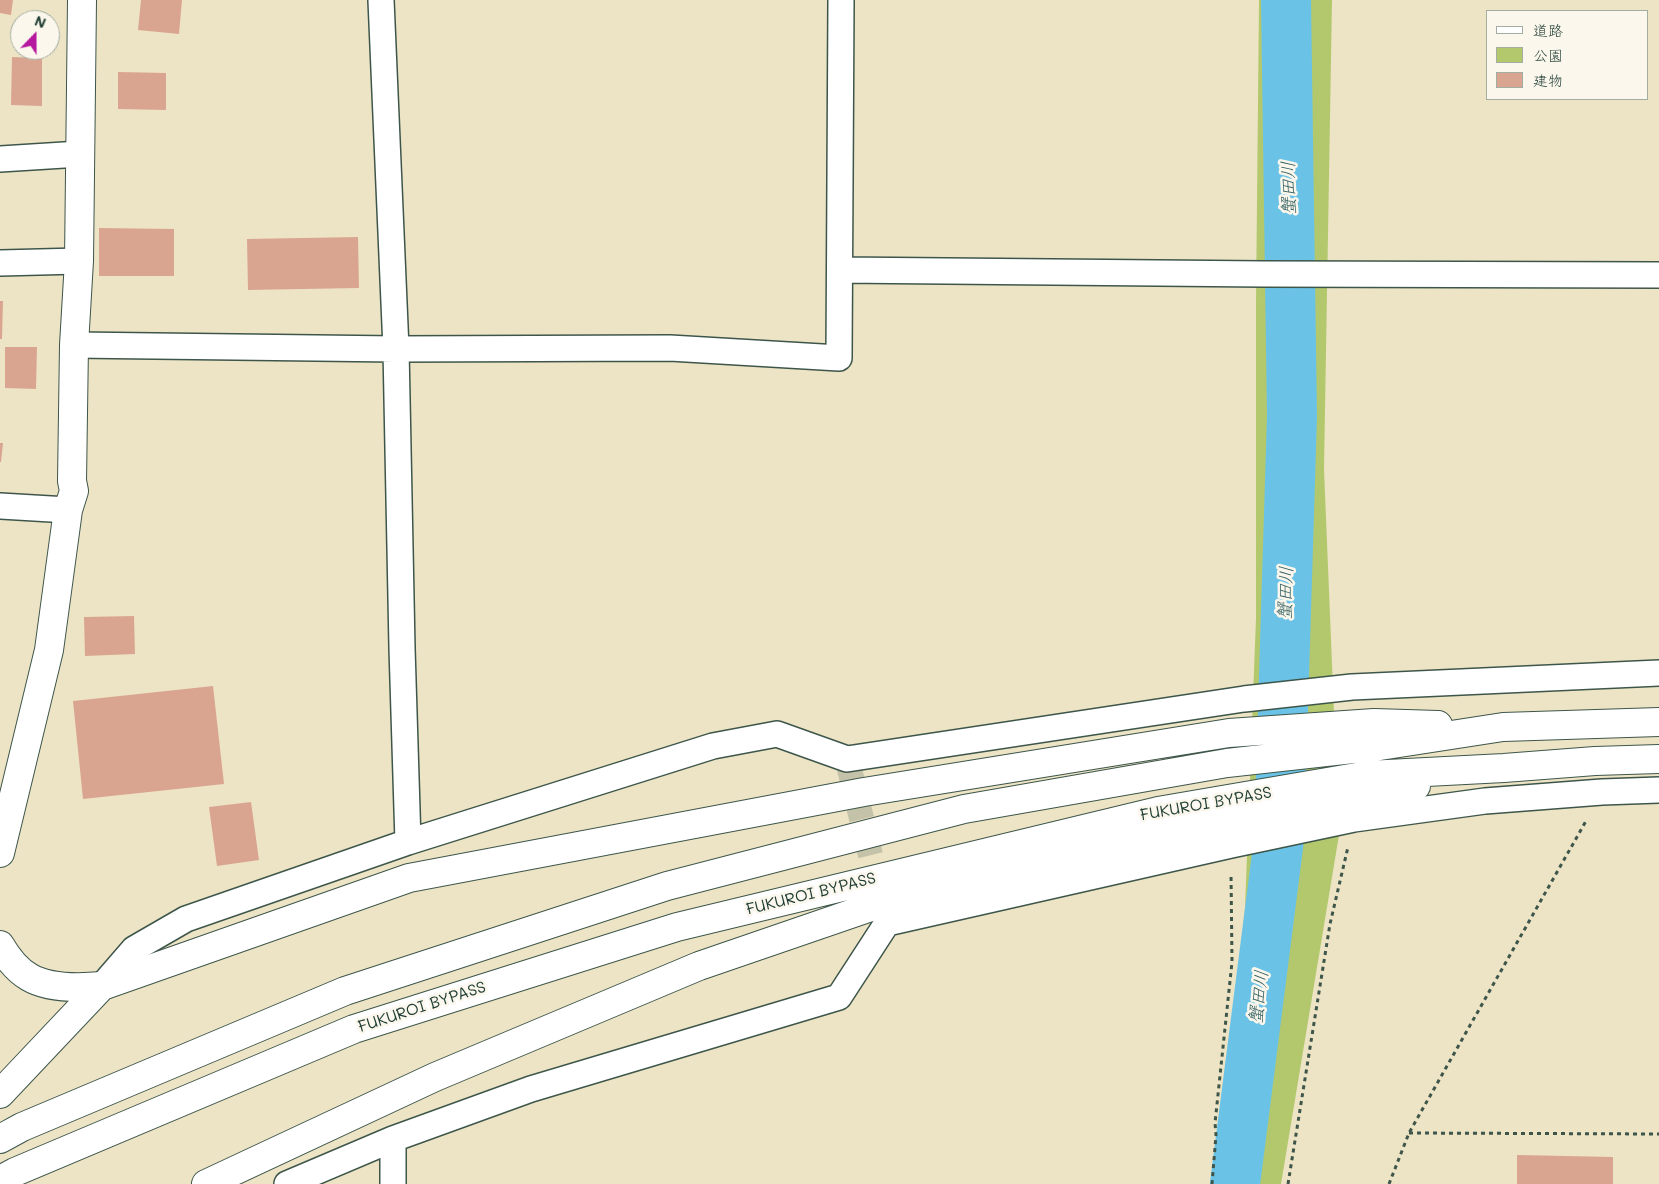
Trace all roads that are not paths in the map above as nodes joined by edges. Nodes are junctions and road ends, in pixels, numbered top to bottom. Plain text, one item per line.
1 (82, 0) edge
2 (381, 0) edge
3 (841, 0) edge
4 (80, 154) junction
5 (0, 159) edge
6 (80, 261) junction
7 (0, 263) edge
8 (840, 270) junction
9 (1659, 275) edge
10 (74, 345) junction
11 (396, 349) junction
12 (0, 506) edge
13 (68, 510) junction
14 (1659, 673) edge
15 (1659, 722) edge
16 (1503, 727) junction
17 (1659, 759) edge
18 (1659, 790) edge
19 (1232, 827) junction
20 (408, 842) junction
21 (0, 853) edge
22 (0, 945) edge
23 (102, 986) junction
24 (0, 1094) edge
25 (11, 1133) edge
26 (393, 1139) junction
27 (7, 1176) edge
28 (206, 1184) edge
29 (286, 1184) edge
30 (393, 1184) edge

1 - 4 main road
2 - 11 street
3 - 8 street
4 - 5 street
4 - 6 main road
6 - 7 street
6 - 10 main road
8 - 9 street
8 - 11 street
10 - 11 street
10 - 13 main road
11 - 20 street
12 - 13 street
13 - 21 main road
14 - 20 street
15 - 16 main road
16 - 23 main road
16 - 25 main road
17 - 19 main road
18 - 19 street
19 - 26 street
19 - 27 main road, FUKUROI BYPASS
19 - 28 main road
20 - 23 street
22 - 23 main road
23 - 24 main road
26 - 29 street
26 - 30 street

